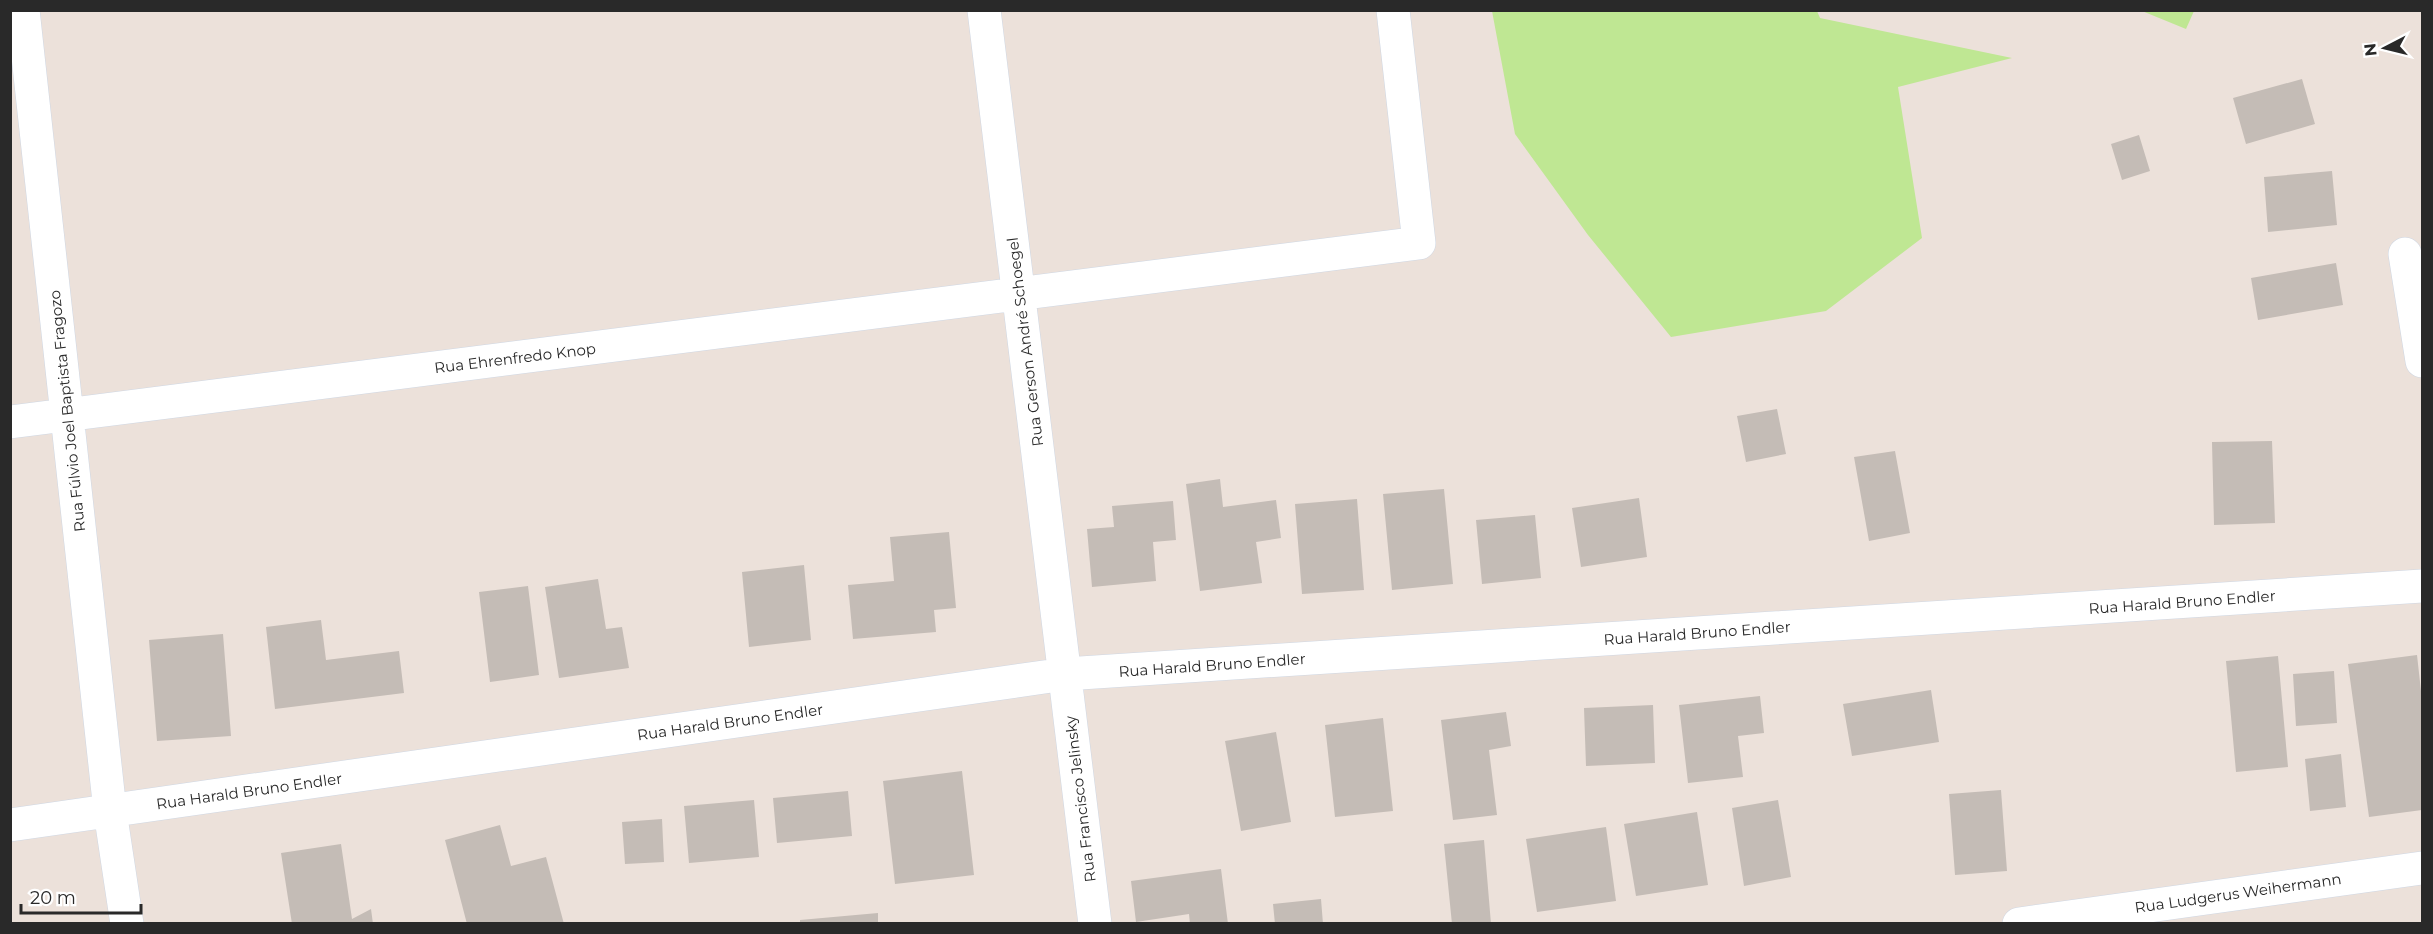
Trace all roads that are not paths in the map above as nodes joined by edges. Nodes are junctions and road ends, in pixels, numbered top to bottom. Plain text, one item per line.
1 (23, 10) edge
2 (984, 10) edge
3 (1393, 10) edge
4 (2405, 254) dead end
5 (1019, 294) junction
6 (2422, 361) edge
7 (67, 415) junction
8 (10, 422) edge
9 (2422, 586) edge
10 (1065, 674) junction
11 (110, 811) junction
12 (10, 825) edge
13 (2422, 868) edge
14 (127, 924) edge
15 (1095, 924) edge
16 (2019, 924) edge

1 - 7 street, Rua Fúlvio Joel Baptista Fragozo
2 - 5 street, Rua Gerson André Schoegel
3 - 5 street, Rua Ehrenfredo Knop
4 - 6 street
5 - 7 street, Rua Ehrenfredo Knop
5 - 10 street, Rua Gerson André Schoegel
7 - 8 street, Rua Ehrenfredo Knop
7 - 11 street, Rua Fúlvio Joel Baptista Fragozo
9 - 10 street, Rua Harald Bruno Endler
10 - 11 street, Rua Harald Bruno Endler
10 - 15 street, Rua Francisco Jelinsky
11 - 12 street, Rua Harald Bruno Endler
11 - 14 street, Rua Fúlvio Joel Baptista Fragozo
13 - 16 street, Rua Ludgerus Weihermann

